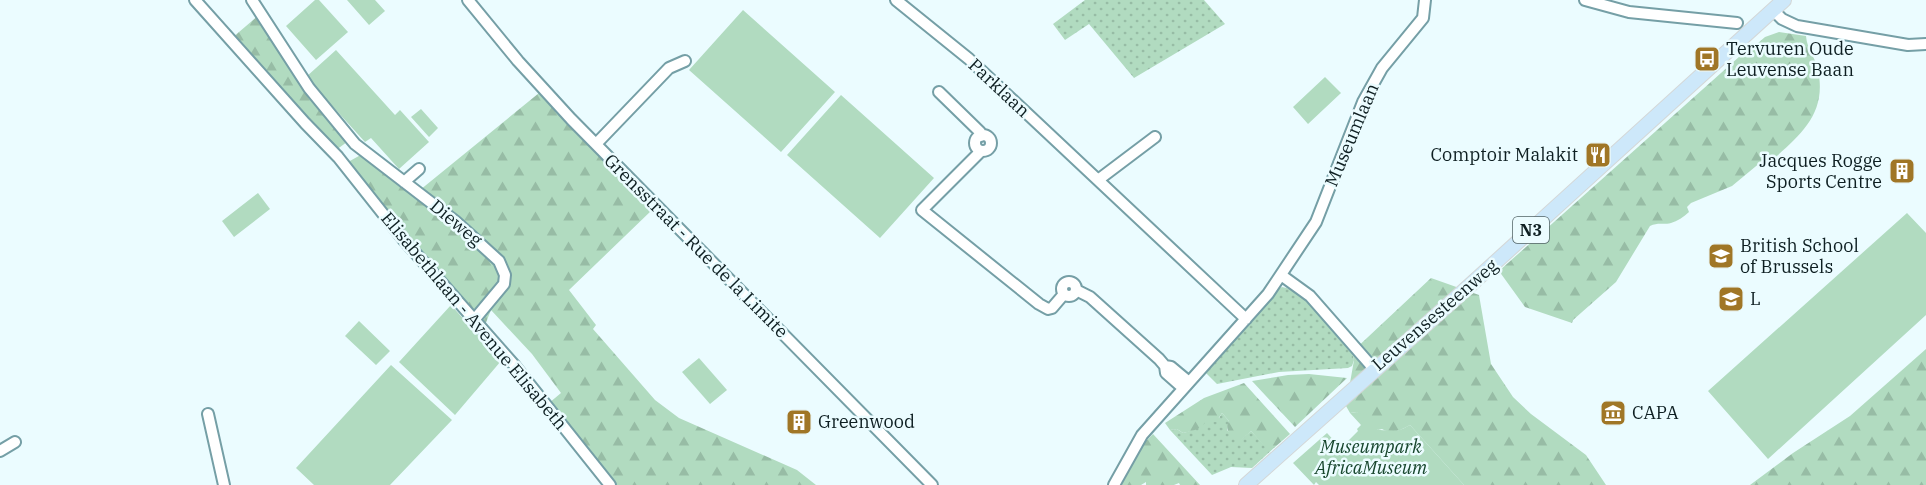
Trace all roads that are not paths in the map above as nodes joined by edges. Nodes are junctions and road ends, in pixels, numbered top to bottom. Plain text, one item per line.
1 (195, 0) edge
2 (252, 0) edge
3 (468, 0) edge
4 (896, 0) edge
5 (1425, 0) edge
6 (1585, 0) edge
7 (1784, 0) edge
8 (1773, 10) junction
9 (1737, 23) dead end
10 (1926, 44) edge
11 (685, 61) dead end
12 (939, 92) dead end
13 (1155, 137) dead end
14 (355, 144) junction
15 (596, 144) junction
16 (338, 157) junction
17 (419, 169) dead end
18 (1098, 180) junction
19 (404, 182) junction
20 (1281, 275) junction
21 (1246, 319) junction
22 (474, 320) junction
23 (1374, 369) junction
24 (1186, 385) junction
25 (208, 414) dead end
26 (15, 442) dead end
27 (0, 451) edge
28 (224, 485) edge
29 (610, 485) edge
30 (932, 485) edge
31 (1113, 485) edge
32 (1246, 485) edge

1 - 16 street, Elisabethlaan - Avenue Elisabeth
2 - 14 street, Dieweg
3 - 15 street, Grensstraat - Rue de la Limite
4 - 18 street, Parklaan
5 - 20 street, Museumlaan
6 - 9 street
7 - 8 main road, Leuvensesteenweg / N3
8 - 10 street
8 - 23 main road, Leuvensesteenweg / N3
11 - 15 street
12 - 24 street
13 - 18 street
14 - 16 street
14 - 19 street, Dieweg
15 - 30 street, Grensstraat - Rue de la Limite
16 - 22 street, Elisabethlaan - Avenue Elisabeth
17 - 19 street
18 - 21 street, Parklaan
19 - 22 street, Dieweg
20 - 21 street, Museumlaan
20 - 23 street
21 - 24 street, Museumlaan
22 - 29 street, Elisabethlaan - Avenue Elisabeth
23 - 32 main road, Leuvensesteenweg / N3
24 - 31 street, Museumlaan
25 - 28 street
26 - 27 street

